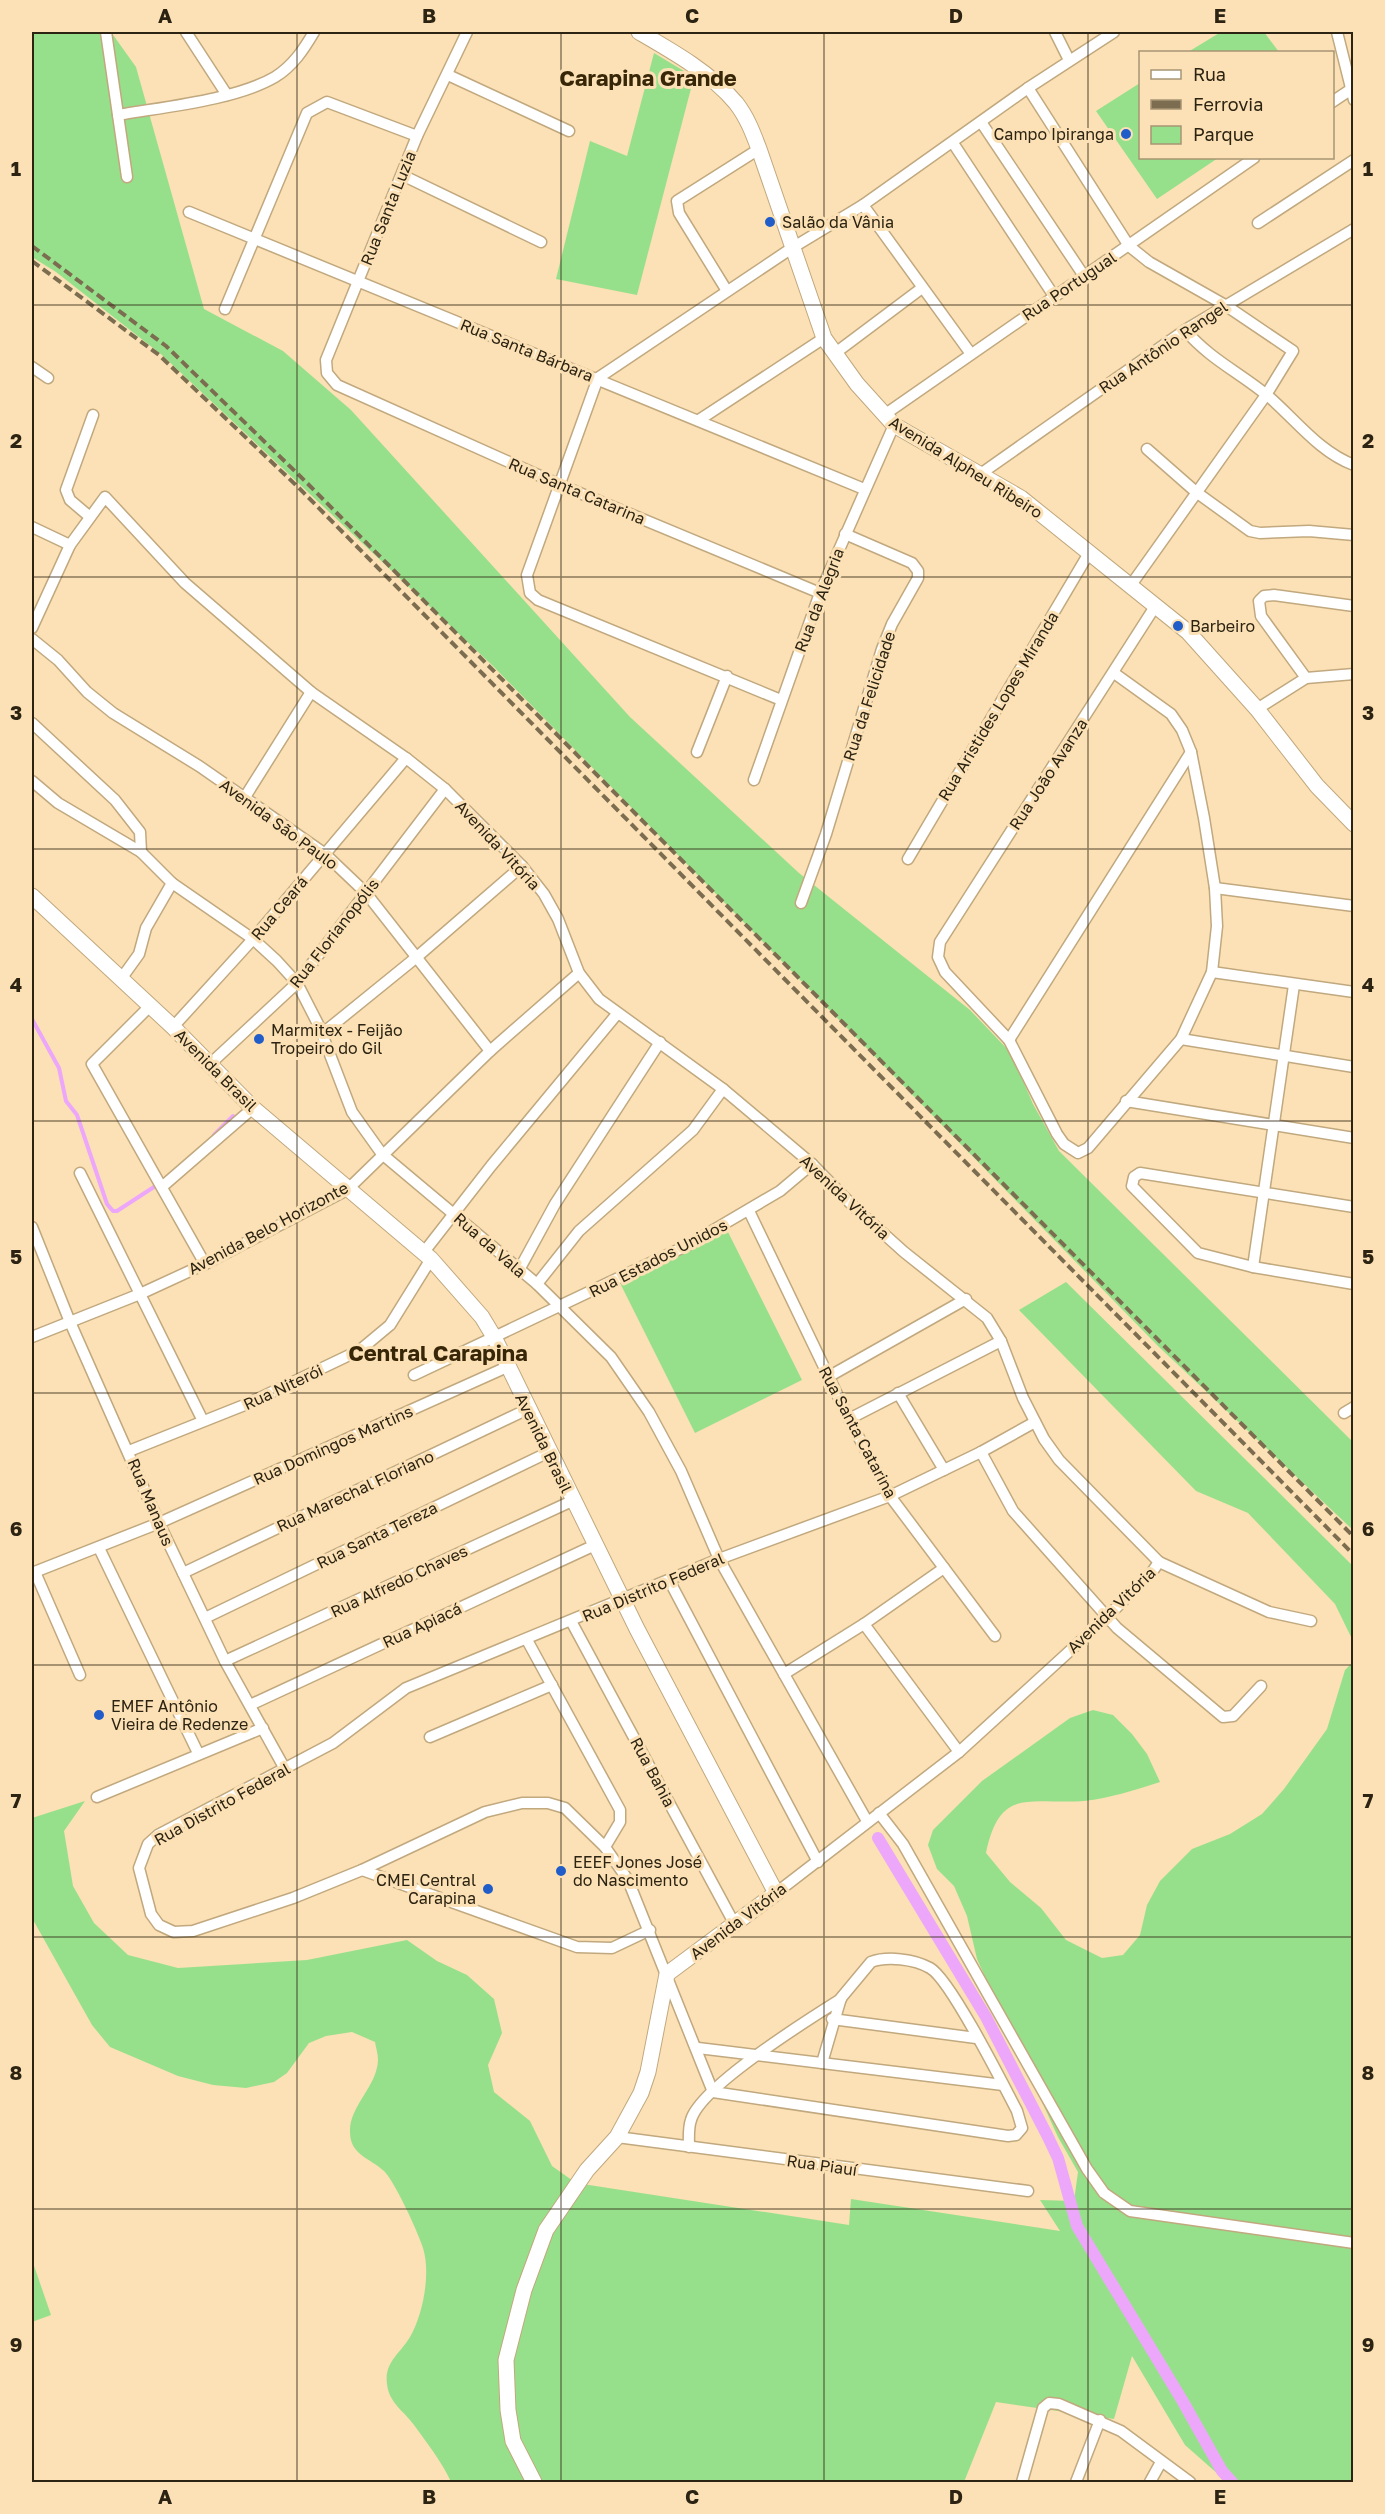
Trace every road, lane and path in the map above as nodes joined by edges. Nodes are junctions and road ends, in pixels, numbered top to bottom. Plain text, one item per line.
1 (106, 32) edge
2 (186, 32) edge
3 (314, 32) edge
4 (467, 32) edge
5 (639, 32) edge
6 (1055, 32) edge
7 (1114, 32) edge
8 (1337, 32) edge
9 (1069, 60) junction
10 (448, 75) junction
11 (1028, 88) junction
12 (227, 95) junction
13 (1352, 95) edge
14 (1334, 101) edge
15 (118, 116) junction
16 (981, 122) junction
17 (569, 131) dead end
18 (417, 136) junction
19 (953, 143) junction
20 (759, 149) junction
21 (1253, 159) edge
22 (1353, 160) edge
23 (402, 175) junction
24 (127, 177) dead end
25 (863, 205) junction
26 (189, 212) dead end
27 (1258, 223) dead end
28 (1353, 229) edge
29 (256, 240) junction
30 (541, 242) dead end
31 (1130, 246) junction
32 (792, 248) junction
33 (1084, 276) junction
34 (358, 282) junction
35 (922, 288) junction
36 (727, 291) junction
37 (1054, 296) junction
38 (1225, 305) junction
39 (225, 309) dead end
40 (1185, 330) junction
41 (824, 338) junction
42 (834, 354) junction
43 (970, 354) junction
44 (32, 367) edge
45 (48, 378) dead end
46 (598, 378) junction
47 (337, 385) joint
48 (1266, 395) junction
49 (93, 415) dead end
50 (699, 420) junction
51 (889, 420) junction
52 (1147, 449) dead end
53 (1353, 460) edge
54 (1353, 465) edge
55 (1353, 473) edge
56 (979, 475) junction
57 (558, 484) junction
58 (864, 489) junction
59 (1196, 492) junction
60 (90, 517) junction
61 (32, 527) edge
62 (845, 534) junction
63 (1353, 535) edge
64 (70, 545) junction
65 (1089, 553) junction
66 (1131, 585) junction
67 (820, 593) junction
68 (1156, 605) junction
69 (1353, 606) edge
70 (32, 628) edge
71 (32, 639) edge
72 (1114, 674) junction
73 (1353, 674) edge
74 (727, 676) junction
75 (1306, 678) junction
76 (311, 692) junction
77 (781, 700) junction
78 (1257, 709) junction
79 (32, 723) edge
80 (697, 752) dead end
81 (1191, 752) junction
82 (406, 758) junction
83 (754, 780) dead end
84 (32, 781) edge
85 (445, 789) junction
86 (244, 797) junction
87 (1353, 824) edge
88 (141, 852) junction
89 (324, 854) junction
90 (908, 859) dead end
91 (522, 866) junction
92 (172, 883) junction
93 (1215, 888) junction
94 (366, 893) junction
95 (32, 896) edge
96 (801, 903) dead end
97 (1353, 906) edge
98 (253, 939) junction
99 (418, 956) junction
100 (1212, 972) junction
101 (579, 973) junction
102 (121, 979) junction
103 (297, 983) junction
104 (1294, 984) junction
105 (1353, 992) edge
106 (149, 1007) junction
107 (617, 1014) junction
108 (173, 1027) junction
109 (323, 1033) junction
110 (1181, 1039) junction
111 (1010, 1040) junction
112 (660, 1042) junction
113 (490, 1051) junction
114 (1284, 1057) junction
115 (209, 1065) junction
116 (1353, 1066) edge
117 (723, 1089) junction
118 (1126, 1101) junction
119 (253, 1108) junction
120 (1275, 1126) junction
121 (1353, 1138) edge
122 (382, 1154) junction
123 (812, 1164) junction
124 (80, 1173) dead end
125 (163, 1186) junction
126 (347, 1190) junction
127 (1265, 1194) junction
128 (1353, 1207) edge
129 (749, 1211) junction
130 (454, 1214) junction
131 (32, 1227) edge
132 (427, 1256) junction
133 (205, 1263) junction
134 (1253, 1267) junction
135 (519, 1270) junction
136 (537, 1284) junction
137 (1353, 1284) edge
138 (140, 1294) junction
139 (966, 1299) junction
140 (561, 1306) junction
141 (70, 1322) junction
142 (32, 1337) edge
143 (494, 1337) junction
144 (1002, 1341) junction
145 (507, 1367) junction
146 (414, 1375) dead end
147 (828, 1377) junction
148 (898, 1393) junction
149 (528, 1409) junction
150 (849, 1419) junction
151 (203, 1421) junction
152 (1035, 1422) junction
153 (129, 1451) junction
154 (549, 1452) junction
155 (981, 1452) junction
156 (944, 1470) junction
157 (890, 1496) junction
158 (572, 1501) junction
159 (159, 1523) junction
160 (595, 1545) junction
161 (99, 1548) junction
162 (719, 1559) junction
163 (1159, 1562) junction
164 (944, 1568) junction
165 (33, 1573) edge
166 (183, 1573) junction
167 (669, 1580) junction
168 (622, 1599) junction
169 (1108, 1616) junction
170 (205, 1617) junction
171 (571, 1621) junction
172 (1311, 1621) dead end
173 (864, 1624) junction
174 (995, 1636) dead end
175 (527, 1640) junction
176 (225, 1661) junction
177 (784, 1674) junction
178 (80, 1675) dead end
179 (552, 1684) junction
180 (1261, 1686) dead end
181 (250, 1705) junction
182 (263, 1728) junction
183 (430, 1737) dead end
184 (959, 1752) junction
185 (198, 1754) junction
186 (285, 1769) junction
187 (97, 1797) dead end
188 (879, 1813) junction
189 (867, 1821) junction
190 (605, 1847) junction
191 (818, 1862) junction
192 (362, 1870) junction
193 (776, 1893) junction
194 (734, 1923) junction
195 (650, 1930) junction
196 (667, 1974) junction
197 (841, 1998) junction
198 (832, 2019) junction
199 (976, 2038) junction
200 (698, 2048) junction
201 (756, 2054) junction
202 (822, 2063) junction
203 (1003, 2085) junction
204 (713, 2092) junction
205 (617, 2137) junction
206 (689, 2147) junction
207 (1028, 2191) dead end
208 (1353, 2243) edge
209 (1100, 2420) junction
210 (1161, 2462) junction
211 (534, 2482) edge
212 (1022, 2482) edge
213 (1076, 2482) edge
214 (1150, 2482) edge
215 (1190, 2482) edge

1 - 15 street
2 - 12 street
3 - 12 street
4 - 10 street, Rua Santa Luzia
5 - 20 street, Avenida Alpheu Ribeiro
6 - 9 street
7 - 9 street
8 - 13 street
9 - 11 street
10 - 17 street
10 - 18 street, Rua Santa Luzia
11 - 16 street
11 - 31 street
12 - 15 street
13 - 14 street
15 - 24 street
16 - 19 street
16 - 33 street
18 - 23 street, Rua Santa Luzia
18 - 29 street
19 - 25 street
19 - 37 street
20 - 32 street, Avenida Alpheu Ribeiro
20 - 36 street
21 - 31 street, Rua Portugual
22 - 27 street
23 - 30 street
23 - 34 street, Rua Santa Luzia
25 - 32 street
25 - 35 street
26 - 29 street, Rua Santa Bárbara
28 - 38 street, Rua Antônio Rangel
29 - 34 street, Rua Santa Bárbara
29 - 39 street
31 - 33 street, Rua Portugual
31 - 38 street
32 - 36 street
32 - 41 street, Avenida Alpheu Ribeiro
33 - 37 street, Rua Portugual
34 - 46 street, Rua Santa Bárbara
34 - 47 street, Rua Santa Luzia
35 - 42 street
35 - 43 street
36 - 46 street
37 - 43 street, Rua Portugual
38 - 40 street, Rua Antônio Rangel
38 - 48 street
40 - 48 street
40 - 56 street, Rua Antônio Rangel
41 - 42 street, Avenida Alpheu Ribeiro
41 - 50 street
42 - 51 street, Avenida Alpheu Ribeiro
43 - 51 street, Rua Portugual
44 - 45 street
46 - 50 street, Rua Santa Bárbara
46 - 57 street
47 - 57 street, Rua Santa Catarina
48 - 54 street
48 - 59 street
49 - 60 street
50 - 58 street, Rua Santa Bárbara
51 - 56 street, Avenida Alpheu Ribeiro
51 - 58 street, Rua da Alegria
52 - 59 street
53 - 54 street
54 - 55 street
56 - 65 street, Avenida Alpheu Ribeiro
57 - 67 street, Rua Santa Catarina
57 - 74 street
58 - 62 street, Rua da Alegria
59 - 63 street
59 - 66 street
60 - 64 street, Avenida Vitória
60 - 76 street, Avenida Vitória
61 - 64 street
62 - 67 street, Rua da Alegria
62 - 96 street, Rua da Felicidade
64 - 70 street, Avenida Vitória
65 - 66 street, Avenida Alpheu Ribeiro
65 - 90 street, Rua Aristides Lopes Miranda
66 - 68 street, Avenida Alpheu Ribeiro
67 - 77 street, Rua da Alegria
68 - 72 street, Rua João Avanza
68 - 78 street, Avenida Alpheu Ribeiro
69 - 75 street
71 - 86 street, Avenida São Paulo
72 - 81 street
72 - 111 street, Rua João Avanza
73 - 75 street
74 - 77 street
74 - 80 street
75 - 78 street
76 - 82 street, Avenida Vitória
76 - 86 street
77 - 83 street, Rua da Alegria
78 - 87 street, Avenida Alpheu Ribeiro
79 - 88 street
81 - 93 street
81 - 111 street
82 - 85 street, Avenida Vitória
82 - 89 street, Rua Ceará
84 - 88 street, Rua da Vala
85 - 91 street, Avenida Vitória
85 - 94 street, Rua Florianopólis
86 - 89 street, Avenida São Paulo
88 - 92 street, Rua da Vala
89 - 94 street, Avenida São Paulo
89 - 98 street, Rua Ceará
91 - 99 street
91 - 101 street, Avenida Vitória
92 - 98 street, Rua da Vala
92 - 102 street
93 - 97 street
93 - 100 street
94 - 99 street, Avenida São Paulo
94 - 103 street, Rua Florianopólis
95 - 102 street, Avenida Brasil
98 - 103 street, Rua da Vala
98 - 108 street, Rua Ceará
99 - 109 street
99 - 113 street, Avenida São Paulo
100 - 104 street
100 - 110 street
101 - 107 street, Avenida Vitória
101 - 113 street, Avenida Belo Horizonte
102 - 106 street, Avenida Brasil
103 - 109 street, Rua da Vala
103 - 115 street, Rua Florianopólis
104 - 105 street
104 - 114 street
106 - 108 street, Avenida Brasil
106 - 125 street
107 - 112 street, Avenida Vitória
107 - 130 street, Rua Niterói
108 - 115 street, Avenida Brasil
109 - 122 street, Rua da Vala
110 - 114 street
110 - 118 street
111 - 118 street
112 - 117 street, Avenida Vitória
112 - 135 street
113 - 122 street, Avenida Belo Horizonte
114 - 116 street
114 - 120 street
115 - 119 street, Avenida Brasil
117 - 123 street, Avenida Vitória
117 - 136 street
118 - 120 street
119 - 125 street
119 - 126 street, Avenida Brasil
120 - 121 street
120 - 127 street
122 - 126 street, Avenida Belo Horizonte
122 - 130 street, Rua da Vala
123 - 129 street, Rua Estados Unidos
123 - 139 street, Avenida Vitória
124 - 138 street
125 - 133 street
126 - 132 street, Avenida Brasil
126 - 133 street, Avenida Belo Horizonte
127 - 128 street
127 - 134 street
127 - 134 street
129 - 140 street, Rua Estados Unidos
129 - 147 street, Rua Santa Catarina
130 - 132 street, Rua Niterói
130 - 135 street, Rua da Vala
131 - 141 street, Rua Manaus
132 - 143 street, Avenida Brasil
132 - 151 street, Rua Niterói
133 - 138 street, Avenida Belo Horizonte
134 - 137 street
135 - 136 street, Rua da Vala
136 - 140 street, Rua da Vala
138 - 141 street, Avenida Belo Horizonte
138 - 151 street
139 - 144 street, Avenida Vitória
139 - 147 street
140 - 143 street, Rua Estados Unidos
140 - 162 street, Rua da Vala
141 - 142 street, Avenida Belo Horizonte
141 - 153 street, Rua Manaus
143 - 145 street, Avenida Brasil
143 - 146 street, Rua Estados Unidos
144 - 148 street
144 - 152 street, Avenida Vitória
145 - 149 street, Avenida Brasil
145 - 159 street, Rua Domingos Martins
147 - 150 street, Rua Santa Catarina
148 - 150 street
148 - 156 street
149 - 154 street, Avenida Brasil
149 - 166 street, Rua Marechal Floriano
150 - 157 street, Rua Santa Catarina
151 - 153 street, Rua Niterói
152 - 155 street, Rua Distrito Federal
152 - 163 street, Avenida Vitória
153 - 159 street, Rua Manaus
154 - 158 street, Avenida Brasil
154 - 170 street, Rua Santa Tereza
155 - 156 street, Rua Distrito Federal
155 - 169 street
156 - 157 street, Rua Distrito Federal
157 - 162 street, Rua Distrito Federal
157 - 164 street, Rua Santa Catarina
158 - 160 street, Avenida Brasil
158 - 176 street, Rua Alfredo Chaves
159 - 161 street, Rua Domingos Martins
159 - 166 street, Rua Manaus
160 - 168 street, Avenida Brasil
160 - 181 street, Rua Apiacá
161 - 165 street, Rua Domingos Martins
161 - 185 street
162 - 167 street, Rua Distrito Federal
162 - 177 street, Rua da Vala
163 - 169 street, Avenida Vitória
163 - 172 street
164 - 173 street
164 - 174 street, Rua Santa Catarina
165 - 178 street
166 - 170 street, Rua Manaus
167 - 168 street, Rua Distrito Federal
167 - 191 street
168 - 171 street, Rua Distrito Federal
168 - 193 street, Avenida Brasil
169 - 180 street
169 - 184 street, Avenida Vitória
170 - 176 street, Rua Manaus
171 - 175 street, Rua Distrito Federal
171 - 194 street, Rua Bahia
173 - 177 street
173 - 184 street
175 - 179 street
175 - 186 street, Rua Distrito Federal
176 - 181 street, Rua Manaus
177 - 189 street, Rua da Vala
179 - 183 street
179 - 190 street
181 - 182 street, Rua Manaus
182 - 185 street
182 - 186 street, Rua Manaus
184 - 188 street, Avenida Vitória
185 - 187 street
186 - 192 street, Rua Distrito Federal
188 - 189 street, Avenida Vitória
188 - 208 street
189 - 191 street, Avenida Vitória
190 - 192 street, Rua Distrito Federal
190 - 195 street, Rua Distrito Federal
191 - 193 street, Avenida Vitória
192 - 195 street
193 - 194 street, Avenida Vitória
194 - 196 street, Avenida Vitória
195 - 196 street, Rua Distrito Federal
196 - 200 street, Rua Distrito Federal
196 - 205 street
197 - 198 street
197 - 199 street
197 - 201 street
198 - 199 street
198 - 202 street
199 - 203 street
200 - 201 street
200 - 204 street, Rua Distrito Federal
201 - 202 street
201 - 204 street
202 - 203 street
203 - 204 street
204 - 206 street
205 - 206 street, Rua Piauí
205 - 211 street
206 - 207 street, Rua Piauí
209 - 210 street
209 - 212 street
209 - 213 street
210 - 214 street
210 - 215 street

